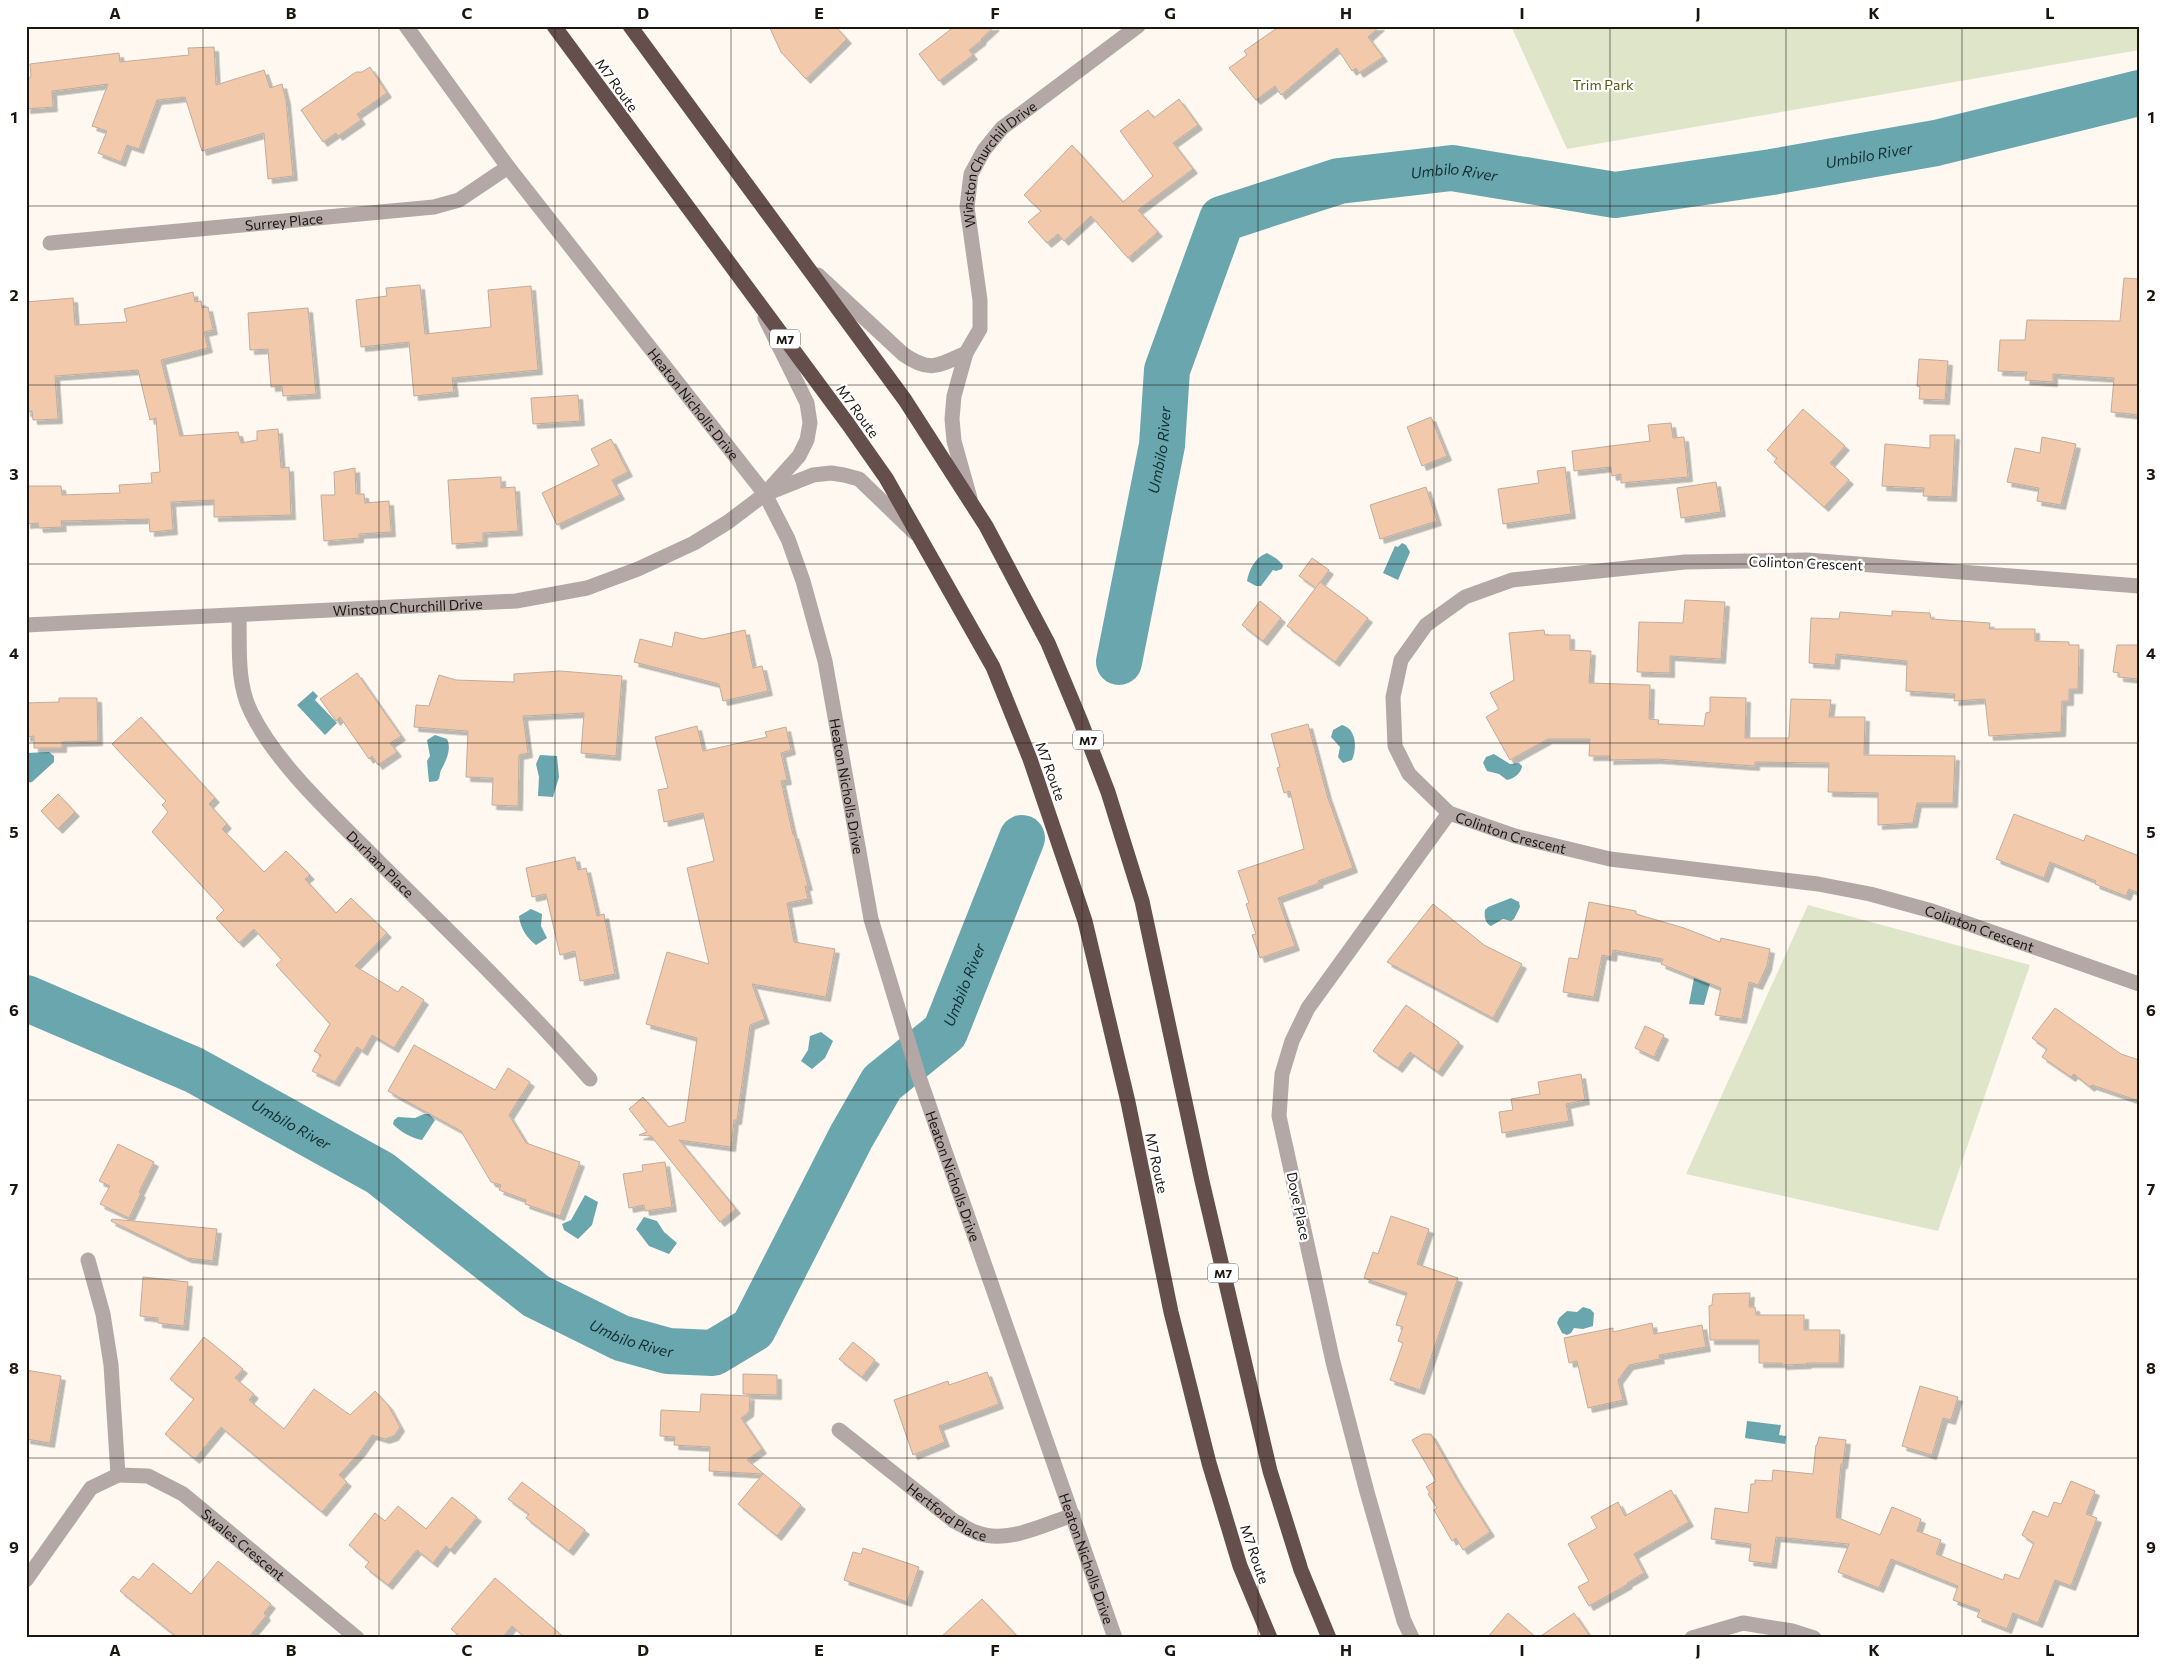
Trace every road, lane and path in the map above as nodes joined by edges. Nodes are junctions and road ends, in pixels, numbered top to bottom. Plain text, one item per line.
1 (406, 26) edge
2 (554, 26) edge
3 (630, 26) edge
4 (1138, 26) edge
5 (508, 167) junction
6 (50, 244) dead end
7 (809, 268) junction
8 (758, 303) junction
9 (966, 353) junction
10 (765, 494) junction
11 (971, 501) junction
12 (921, 538) junction
13 (2139, 586) edge
14 (239, 614) junction
15 (26, 625) edge
16 (1449, 813) junction
17 (2139, 984) edge
18 (590, 1079) dead end
19 (88, 1260) dead end
20 (839, 1430) dead end
21 (118, 1475) junction
22 (1073, 1515) junction
23 (26, 1580) edge
24 (357, 1638) edge
25 (1115, 1638) edge
26 (1270, 1638) edge
27 (1329, 1638) edge
28 (1412, 1638) edge
29 (1692, 1638) edge
30 (1814, 1638) edge

1 - 5 street, Heaton Nicholls Drive
2 - 8 highway, M7 Route / M7
3 - 7 highway, M7
4 - 9 street, Winston Churchill Drive
5 - 6 street, Surrey Place
5 - 10 street, Heaton Nicholls Drive
7 - 9 street
7 - 11 highway, M7
8 - 10 street
8 - 12 highway, M7 Route / M7
9 - 11 street, Winston Churchill Drive
10 - 12 street
10 - 14 street, Winston Churchill Drive
10 - 22 street, Heaton Nicholls Drive
11 - 27 highway, M7
12 - 26 highway, M7 Route / M7
13 - 16 street, Colinton Crescent
14 - 15 street, Winston Churchill Drive
14 - 18 street, Durham Place
16 - 17 street, Colinton Crescent
16 - 28 street, Dove Place
19 - 21 street
20 - 22 street, Hertford Place
21 - 23 street, Swales Crescent
21 - 24 street, Swales Crescent
22 - 25 street, Heaton Nicholls Drive
29 - 30 street

